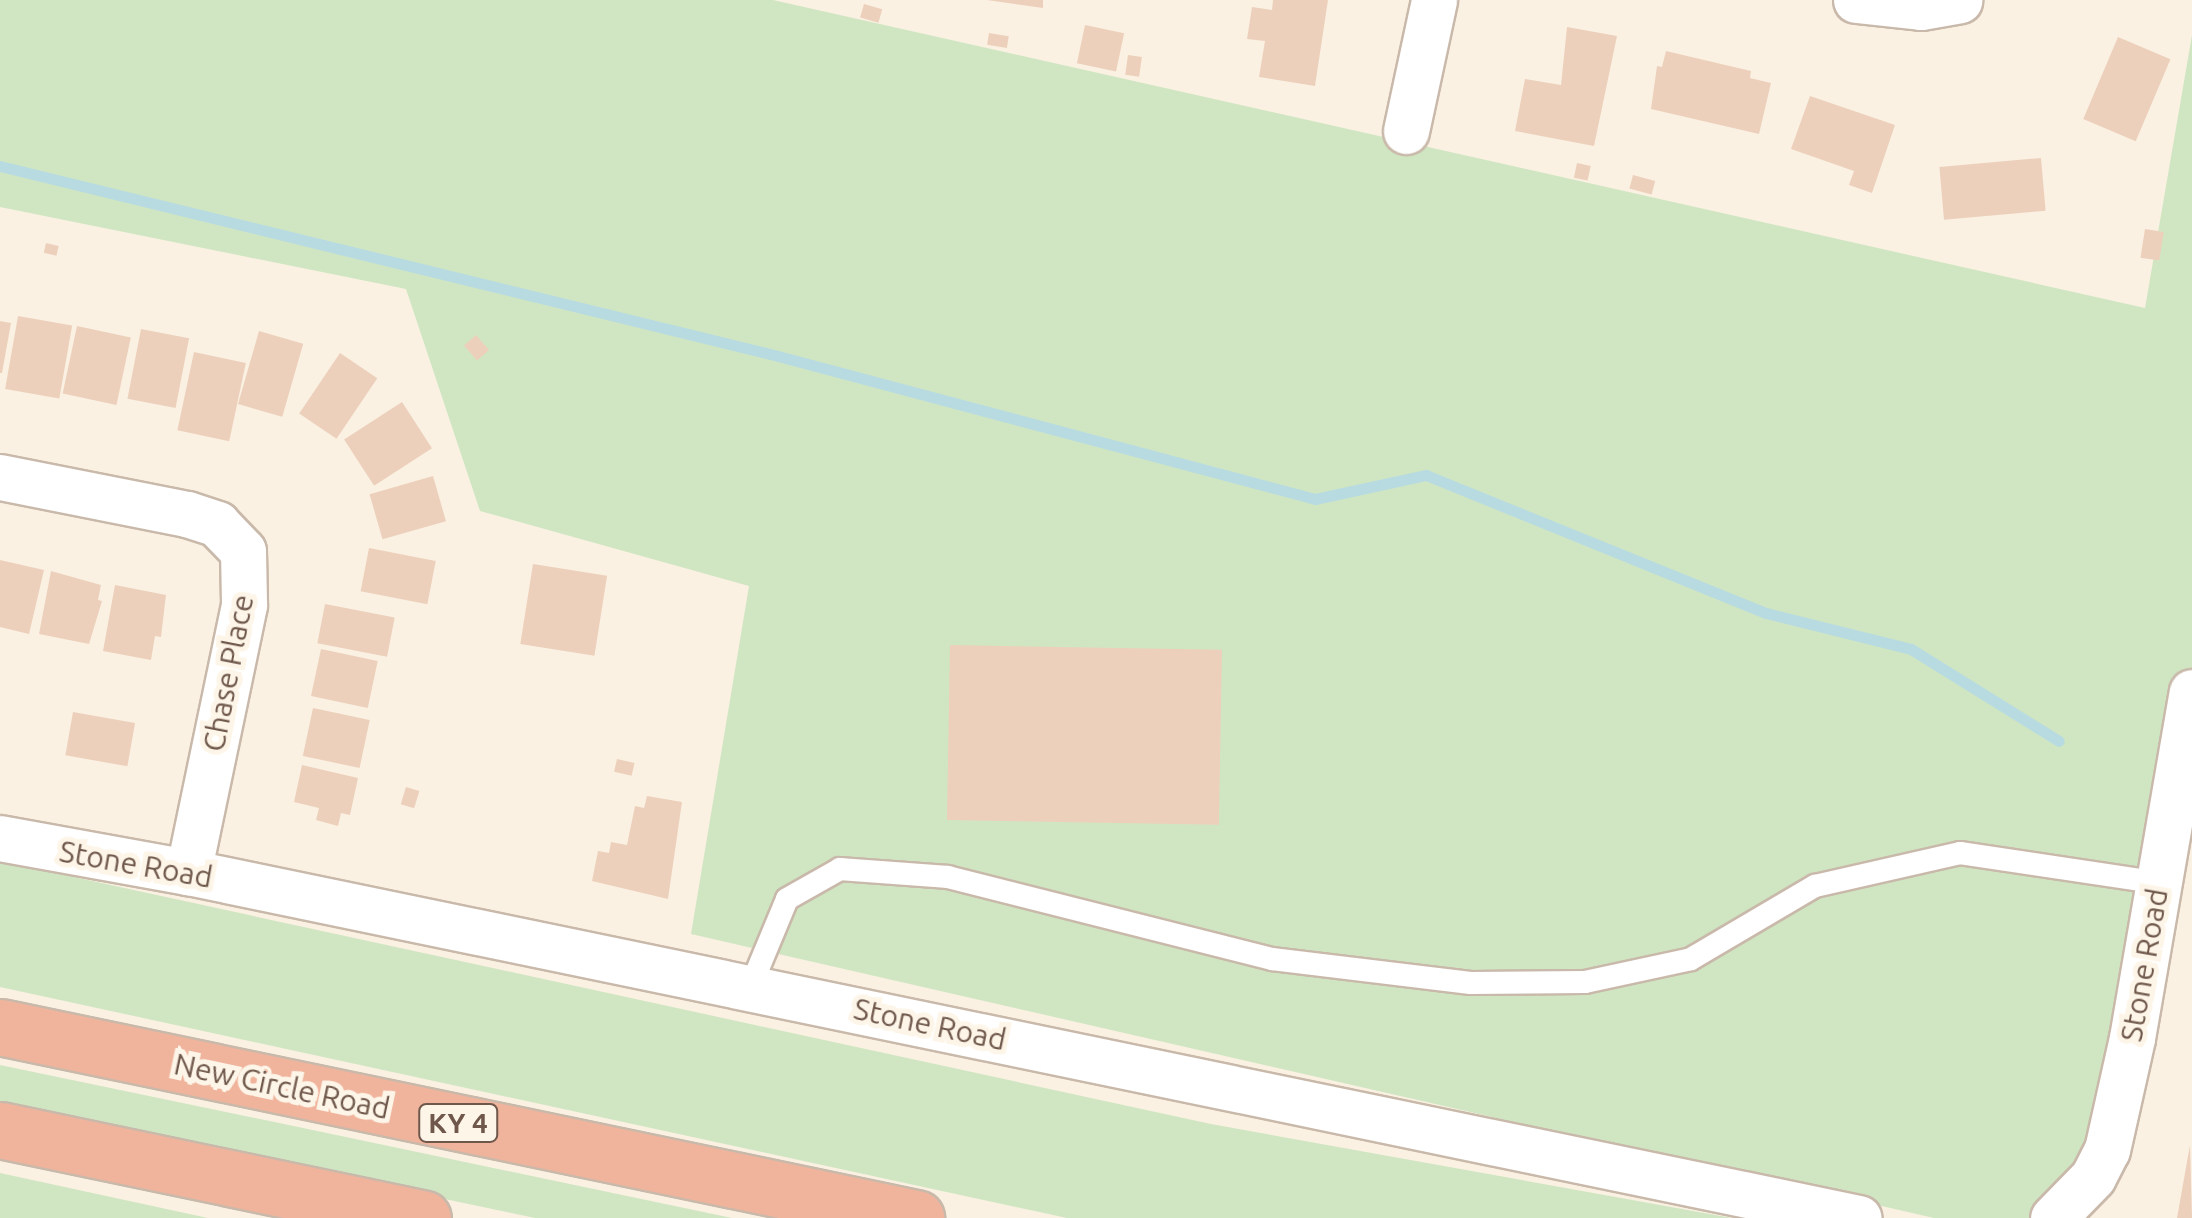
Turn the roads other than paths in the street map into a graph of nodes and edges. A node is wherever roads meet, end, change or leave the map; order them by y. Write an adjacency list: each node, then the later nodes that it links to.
1 (1434, 0): 4 (street)
2 (1856, 0): 3 (street)
3 (1959, 0)
4 (1406, 130)
5 (0, 477): 8 (street, Chase Place)
6 (2192, 692): 9 (street, Stone Road)
7 (0, 838): 8 (street, Stone Road)
8 (188, 872): 10 (street, Stone Road)
9 (2176, 886): 10 (lane); 16 (street, Stone Road)
10 (750, 988): 15 (street, Stone Road)
11 (0, 1027): 14 (highway, New Circle Road / KY 4)
12 (0, 1130): 13 (highway)
13 (423, 1218)
14 (916, 1218)
15 (1859, 1218)
16 (2053, 1218)

